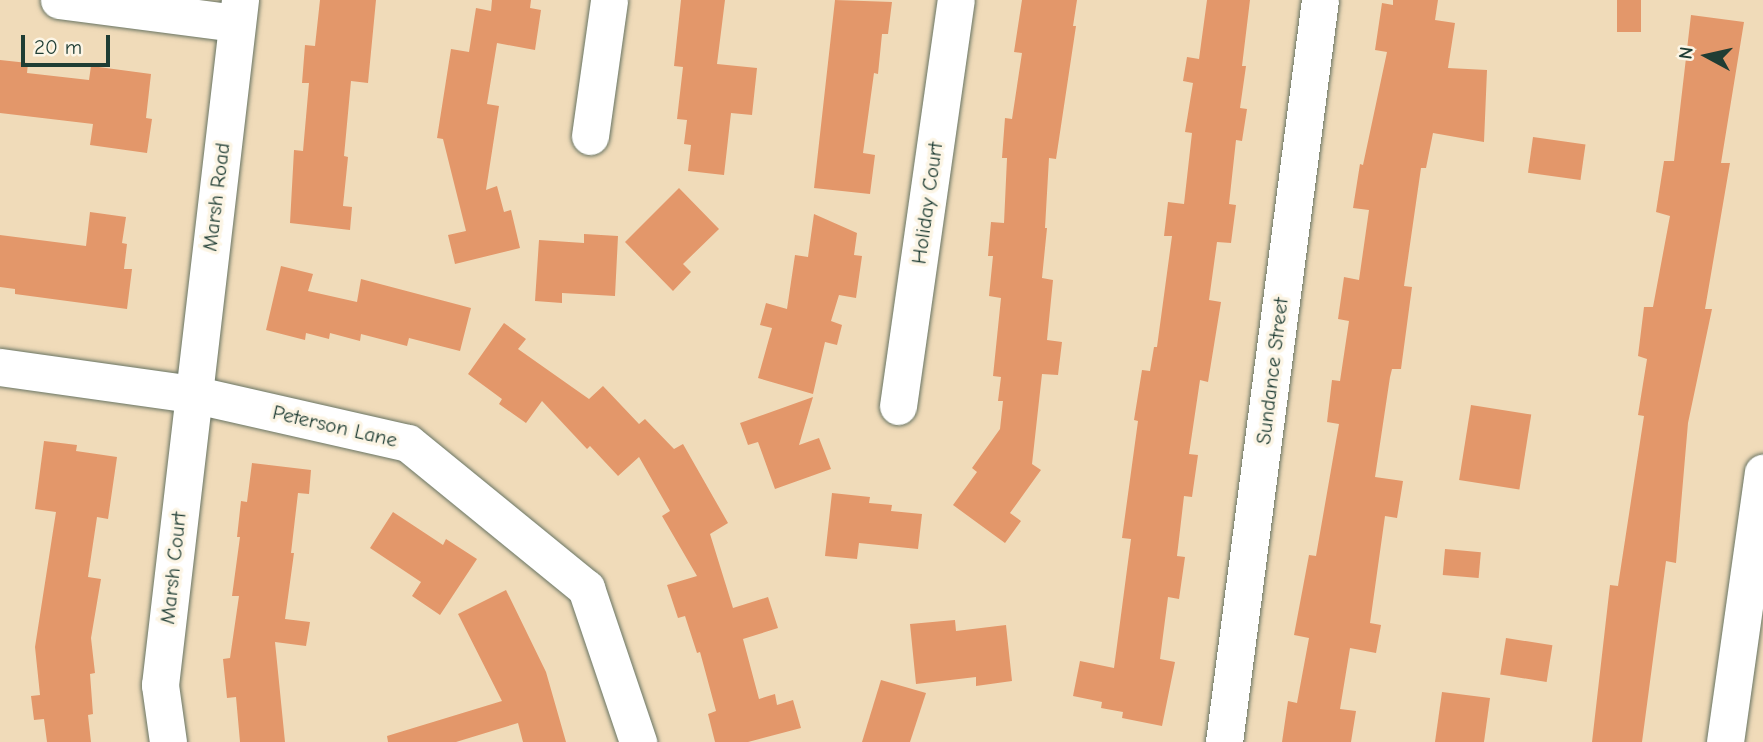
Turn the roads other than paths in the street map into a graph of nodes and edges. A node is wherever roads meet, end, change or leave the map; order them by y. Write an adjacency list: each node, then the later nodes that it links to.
1 (59, 0): 5 (street)
2 (609, 0): 6 (street)
3 (956, 0): 9 (street, Holiday Court)
4 (1320, 0): 13 (street, Sundance Street)
5 (238, 12): 8 (street, Marsh Road)
6 (590, 136)
7 (0, 367): 8 (street, Peterson Lane)
8 (192, 394): 11 (street, Marsh Court); 12 (street, Peterson Lane)
9 (898, 406)
10 (1763, 473): 14 (street)
11 (168, 742)
12 (638, 742)
13 (1224, 742)
14 (1725, 742)

